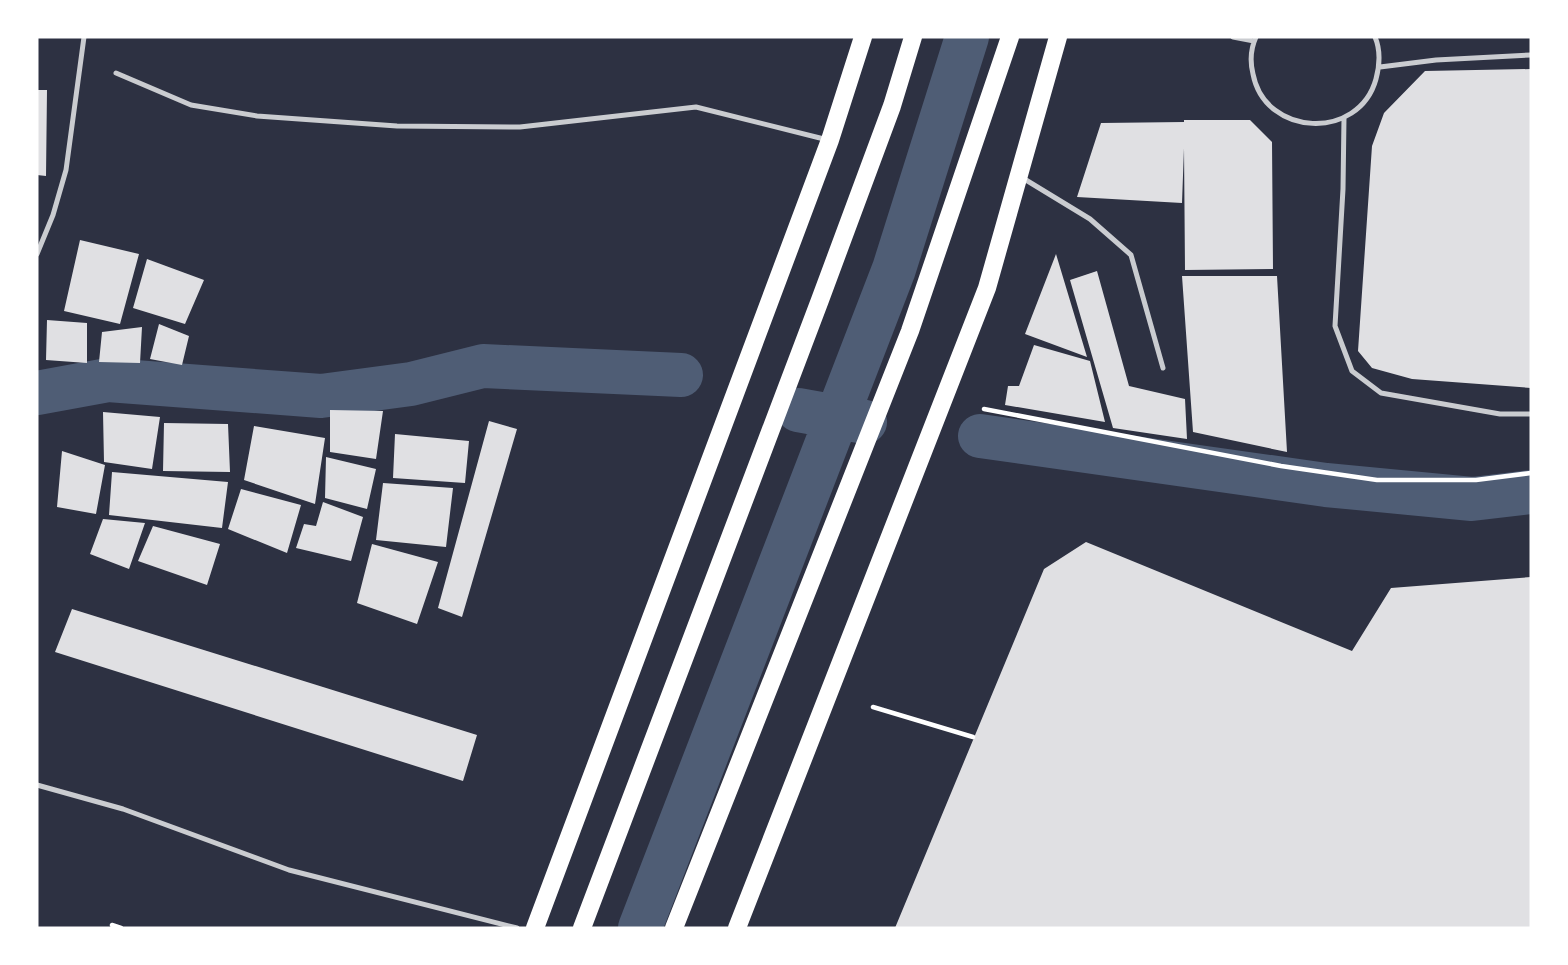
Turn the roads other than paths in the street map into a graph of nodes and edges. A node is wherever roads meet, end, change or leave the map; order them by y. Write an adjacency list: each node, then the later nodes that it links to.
1 (84, 37): 15 (lane)
2 (863, 37): 13 (main road)
3 (913, 37): 21 (main road)
4 (1010, 37): 22 (main road)
5 (1058, 37): 14 (main road)
6 (1233, 37): 8 (lane)
7 (1375, 37): 10 (lane)
8 (1255, 39): 12 (lane)
9 (1531, 55): 10 (lane)
10 (1380, 67): 12 (lane)
11 (116, 73): 13 (lane)
12 (1345, 118): 17 (lane)
13 (830, 140): 20 (main road)
14 (1019, 175): 16 (lane); 23 (main road)
15 (37, 254)
16 (1163, 368)
17 (1531, 414)
18 (37, 785): 19 (lane)
19 (517, 928)
20 (535, 928)
21 (582, 928)
22 (674, 928)
23 (737, 928)

